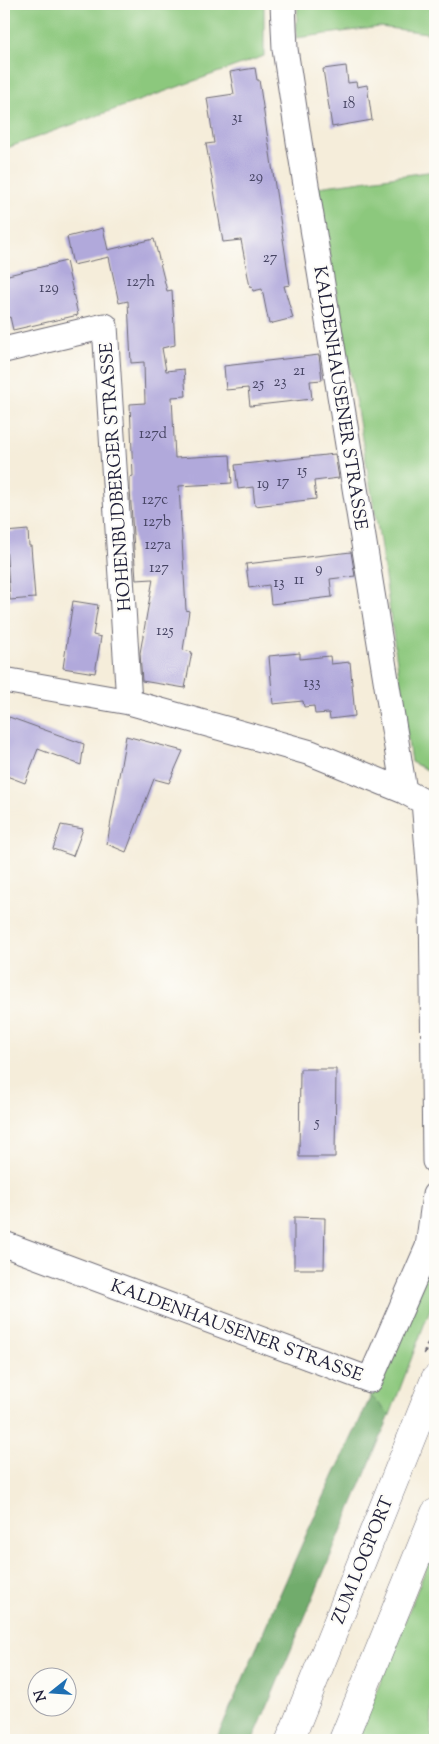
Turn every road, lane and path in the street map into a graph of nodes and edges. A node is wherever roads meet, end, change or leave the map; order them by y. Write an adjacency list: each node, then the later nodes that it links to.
1 (283, 4): 5 (street, KALDENHAUSENER STRASSE)
2 (4, 350): 4 (street, HOHENBUDBERGER STRASSE)
3 (4, 680): 4 (street)
4 (129, 702): 5 (street)
5 (421, 800): 6 (street, KALDENHAUSENER STRASSE)
6 (435, 1160)
7 (435, 1195): 8 (street, KALDENHAUSENER STRASSE)
8 (4, 1244)
9 (435, 1379): 11 (main road, ZUM LOGPORT)
10 (435, 1513): 12 (main road)
11 (290, 1740)
12 (343, 1740)

